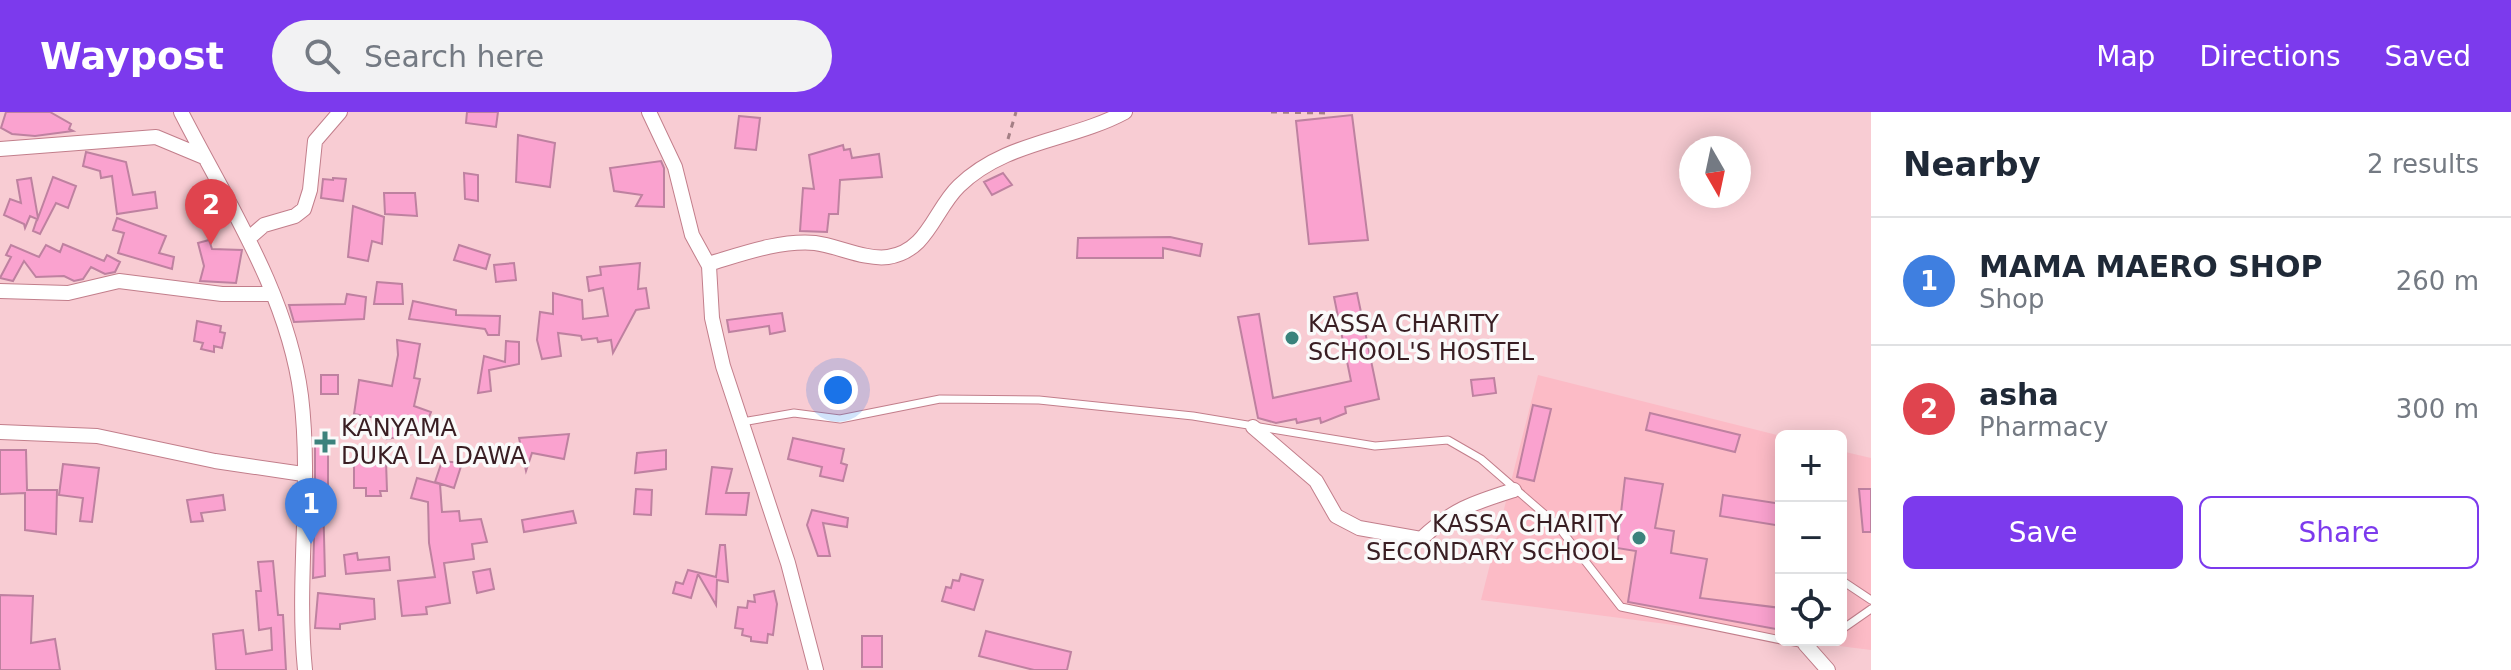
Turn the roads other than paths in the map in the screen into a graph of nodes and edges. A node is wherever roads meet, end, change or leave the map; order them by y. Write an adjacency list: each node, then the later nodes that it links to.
1 (181, 112): 6 (street)
2 (340, 112): 7 (street)
3 (649, 112): 8 (street)
4 (1125, 112): 8 (street)
5 (2, 154): 6 (street)
6 (204, 157): 7 (street)
7 (249, 238): 10 (street)
8 (708, 264): 11 (street)
9 (0, 291): 10 (street)
10 (271, 294): 14 (street)
11 (742, 422): 12 (lane); 23 (street)
12 (1253, 427): 15 (lane); 15 (street)
13 (0, 432): 14 (street)
14 (303, 474): 22 (street)
15 (1514, 490): 20 (lane)
16 (1847, 584): 17 (lane)
17 (1871, 600)
18 (1871, 609): 19 (lane)
19 (1847, 626)
20 (1775, 639)
21 (1807, 646): 24 (street)
22 (305, 670)
23 (816, 670)
24 (1828, 670)

